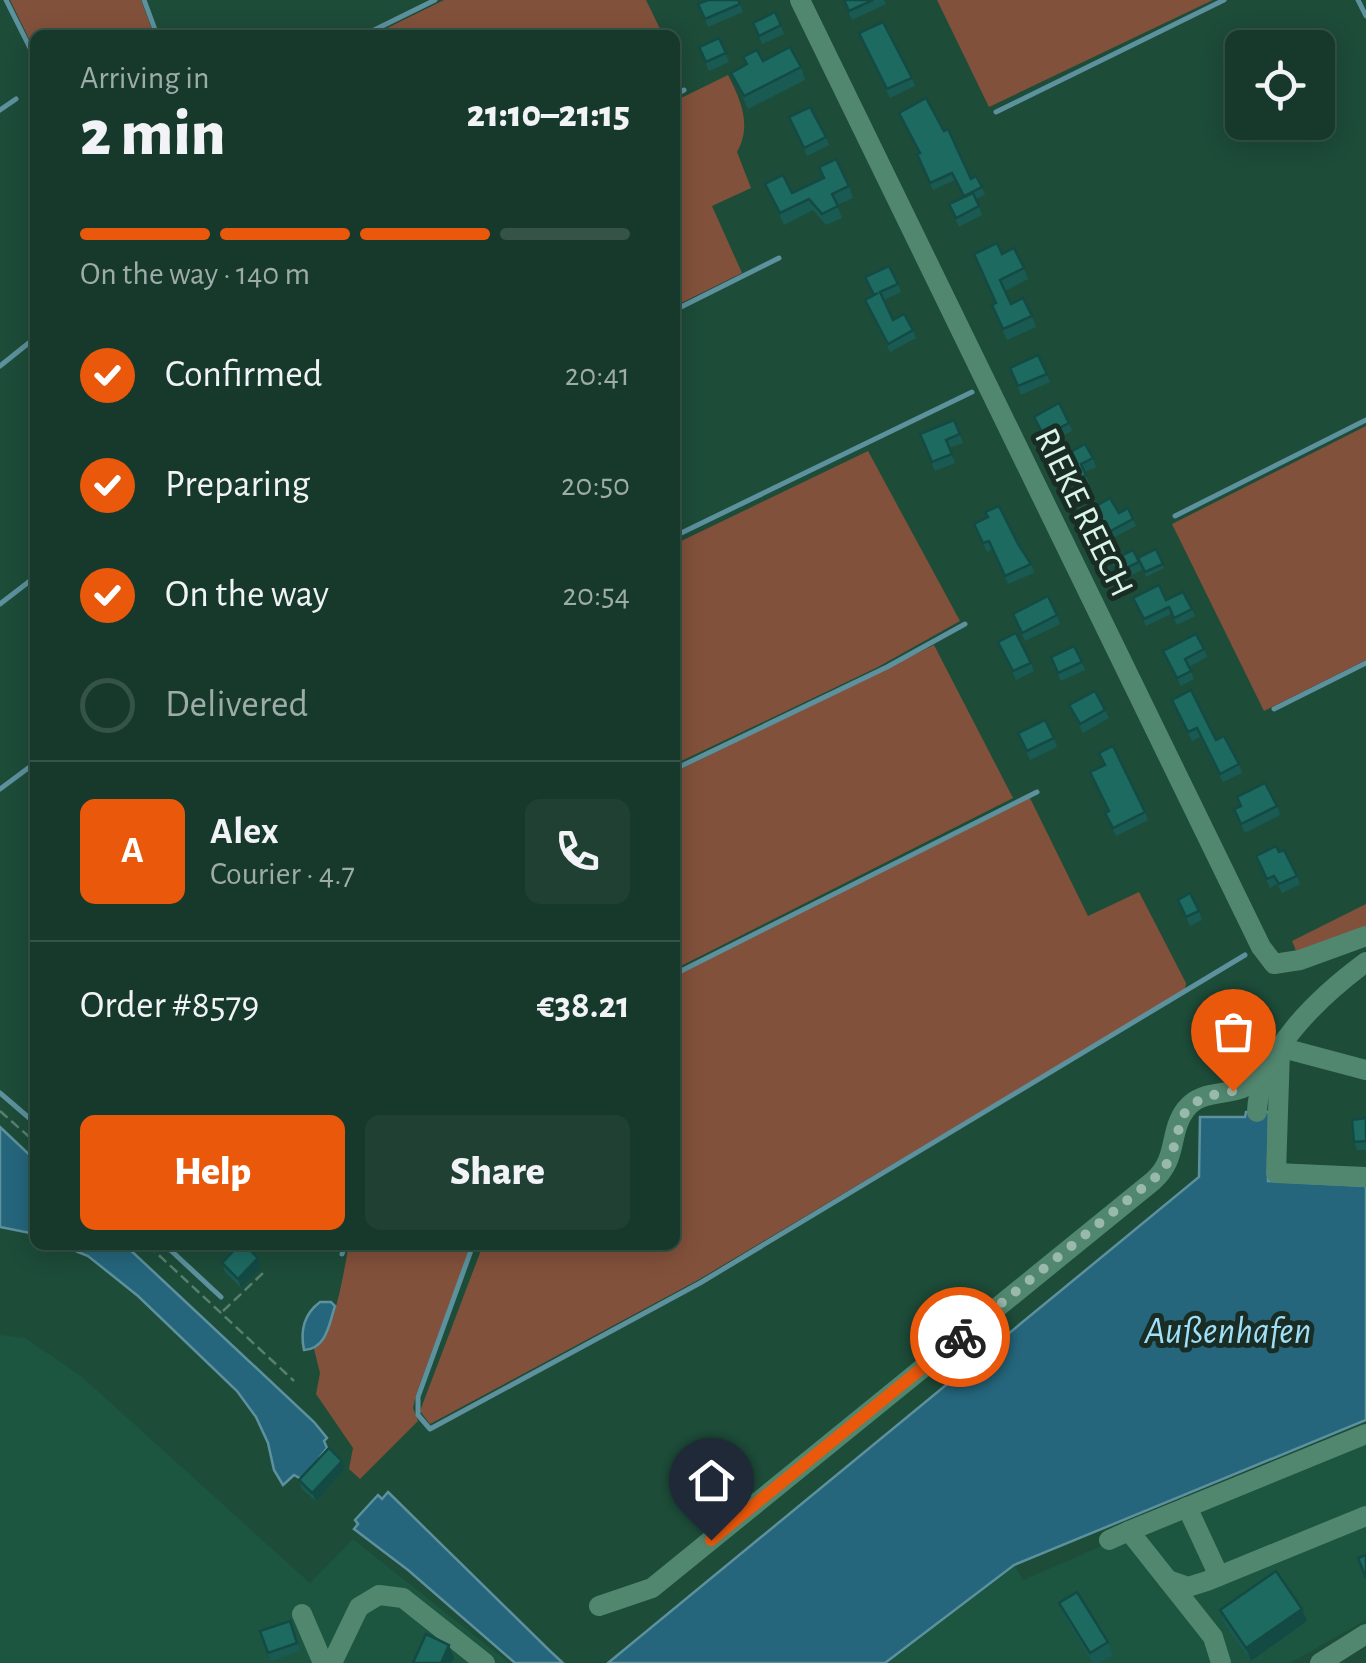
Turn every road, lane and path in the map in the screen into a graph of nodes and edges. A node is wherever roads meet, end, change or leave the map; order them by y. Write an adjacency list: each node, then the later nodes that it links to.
1 (800, 0): 2 (street, RIEKE REECH)
2 (1366, 936)
3 (1366, 962): 4 (street)
4 (1277, 1055): 5 (street); 7 (street); 9 (street); 21 (street)
5 (1366, 1070)
6 (0, 1110): 8 (path)
7 (1257, 1112)
8 (30, 1137)
9 (1366, 1177)
10 (154, 1250): 12 (path)
11 (262, 1273): 12 (path)
12 (222, 1312): 13 (path)
13 (294, 1380)
14 (1366, 1434): 15 (street)
15 (1187, 1507): 17 (street); 19 (street)
16 (1366, 1516): 19 (street)
17 (1129, 1531): 18 (street); 20 (street)
18 (1109, 1540)
19 (1219, 1576): 20 (street)
20 (1168, 1580): 27 (street)
21 (599, 1606)
22 (302, 1614): 24 (street)
23 (1366, 1634): 28 (street)
24 (323, 1663)
25 (332, 1663): 26 (street)
26 (485, 1663)
27 (1221, 1663)
28 (1320, 1663)

